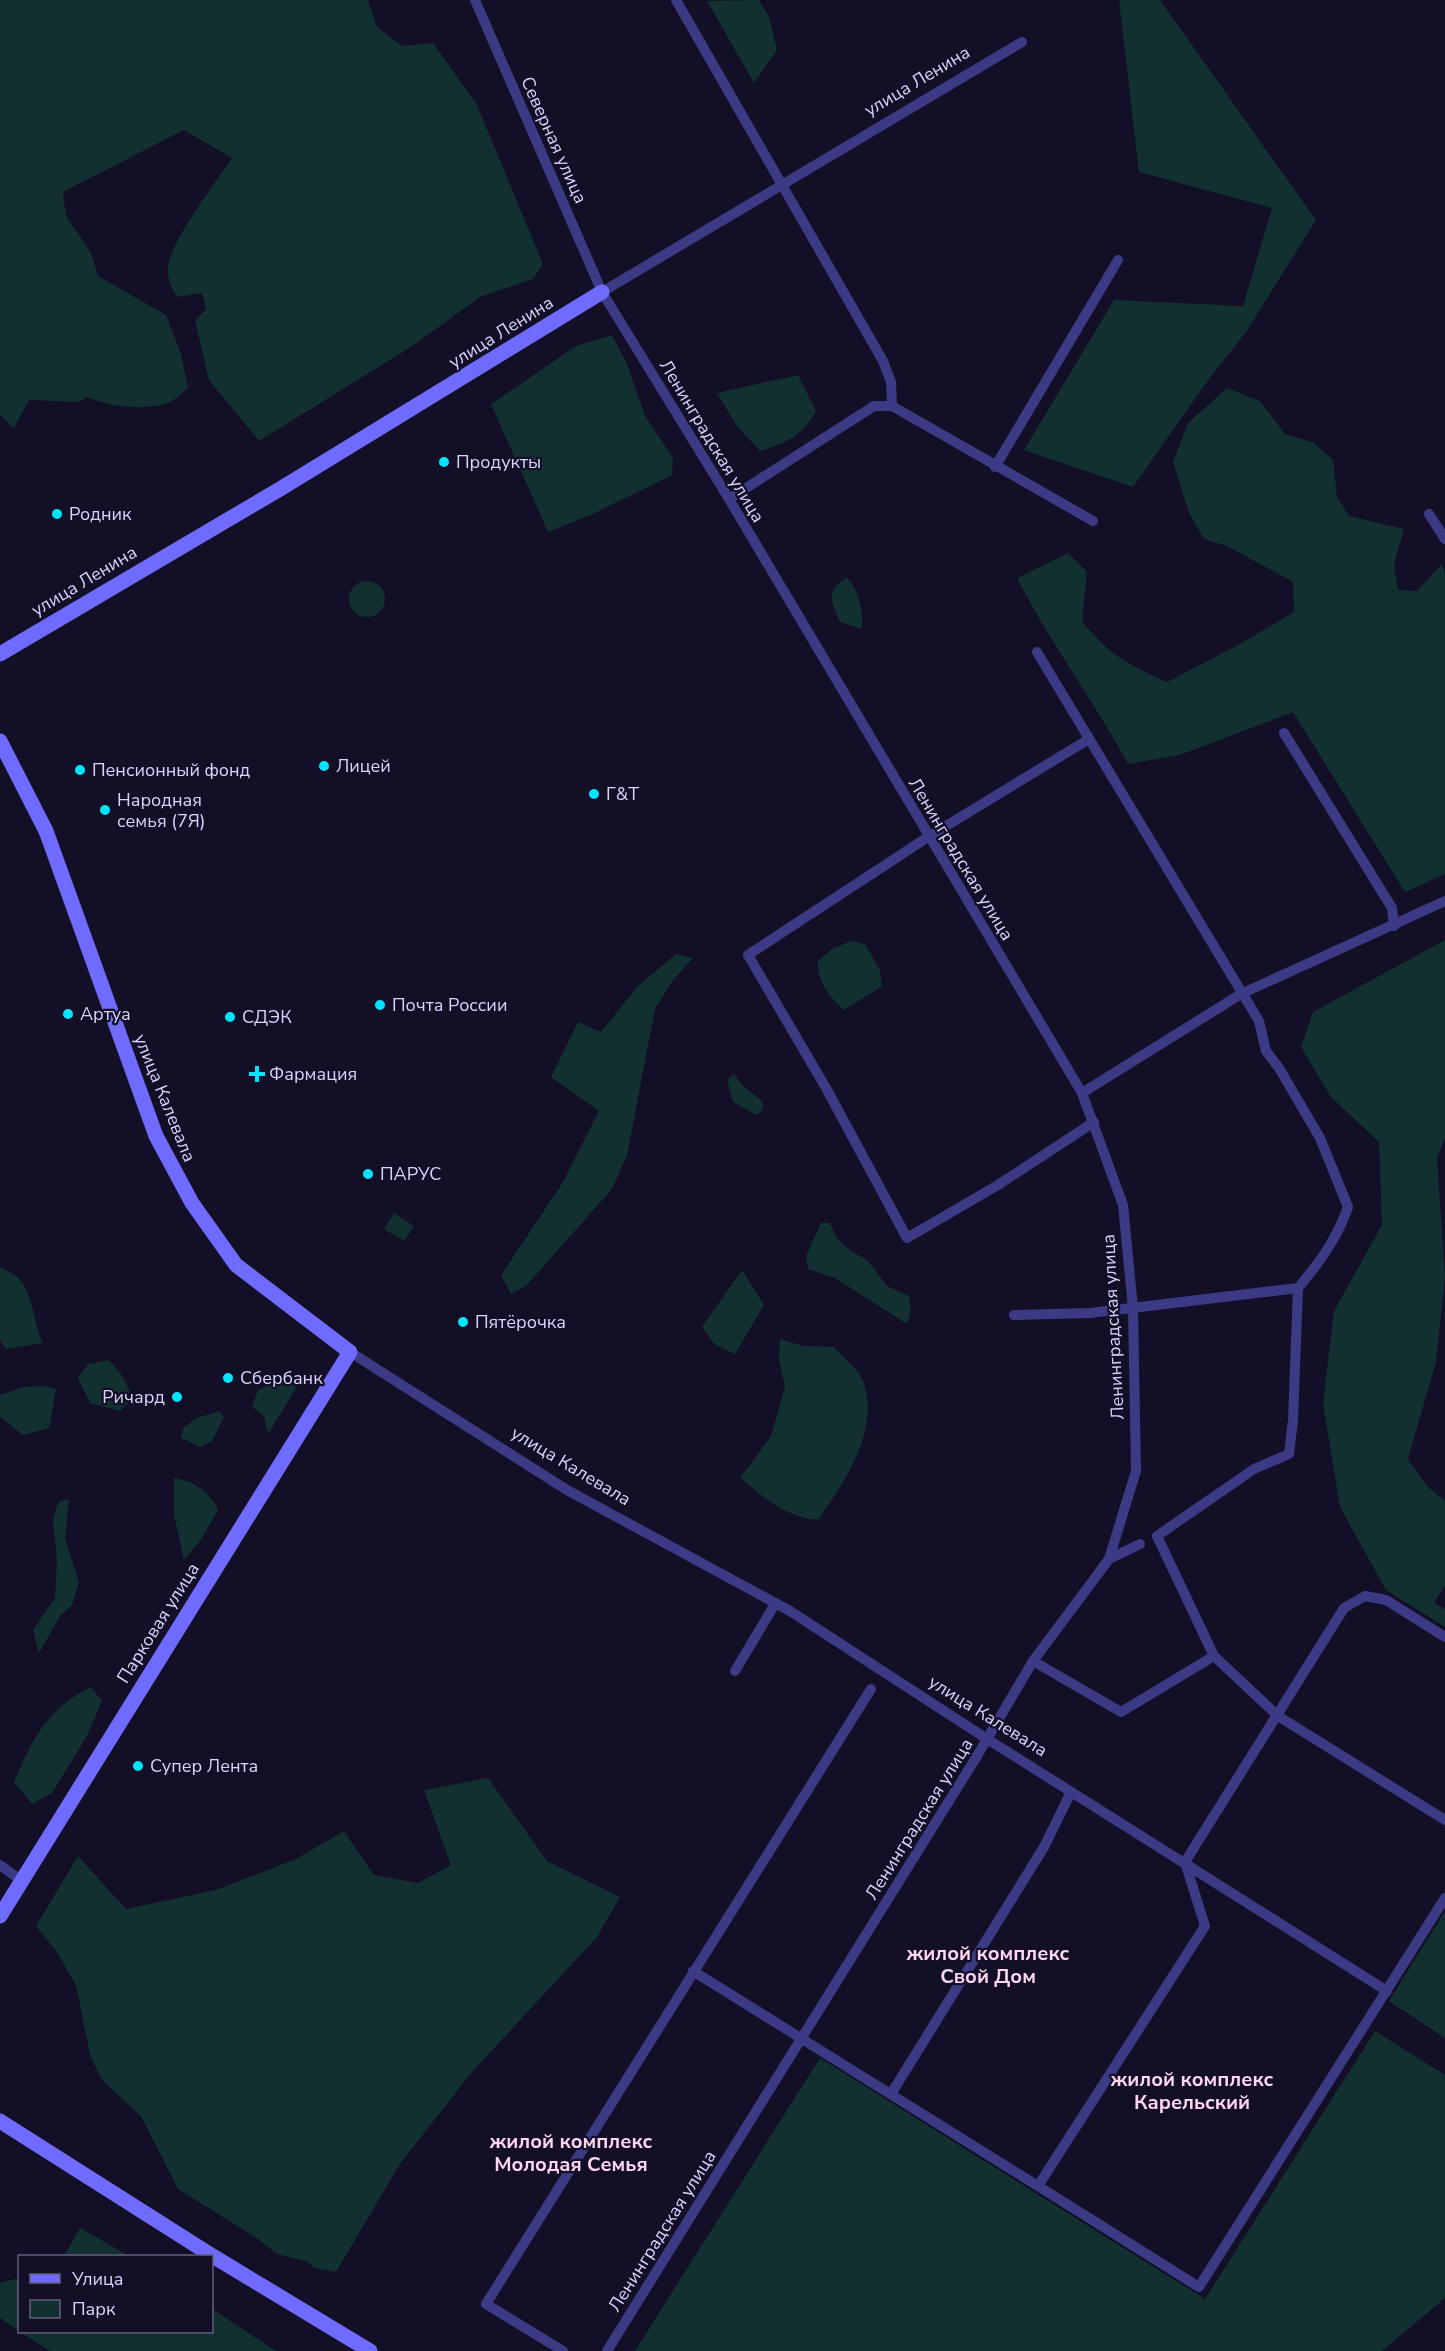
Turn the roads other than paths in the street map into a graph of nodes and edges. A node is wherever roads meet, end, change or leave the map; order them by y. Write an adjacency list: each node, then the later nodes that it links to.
1 (475, 0): 6 (street, Северная улица)
2 (677, 0): 4 (street)
3 (1022, 42): 4 (street, улица Ленина)
4 (782, 184): 6 (street, улица Ленина); 7 (street)
5 (1118, 260): 8 (street)
6 (602, 292): 9 (street, Ленинградская улица); 14 (main road, улица Ленина)
7 (891, 406): 8 (street); 9 (street)
8 (995, 467): 11 (street)
9 (729, 499): 18 (street, Ленинградская улица)
10 (1429, 514): 12 (street)
11 (1093, 521)
12 (1445, 539)
13 (1037, 652): 16 (street)
14 (0, 654)
15 (1284, 733): 20 (street)
16 (1089, 739): 18 (street); 21 (street)
17 (0, 741): 27 (main road, улица Калевала)
18 (928, 837): 22 (street, Ленинградская улица); 23 (street)
19 (1445, 901): 20 (street)
20 (1394, 926): 21 (street)
21 (1241, 994): 22 (street); 24 (street)
22 (1082, 1093): 23 (street, Ленинградская улица)
23 (1094, 1122): 25 (street, Ленинградская улица)
24 (1298, 1288): 25 (street); 32 (street)
25 (1133, 1308): 26 (street); 29 (street, Ленинградская улица)
26 (1014, 1315)
27 (350, 1352): 30 (street, улица Калевала); 42 (main road, Парковая улица)
28 (1140, 1544): 29 (street)
29 (1109, 1559): 33 (street, Ленинградская улица)
30 (776, 1604): 34 (street); 35 (street, улица Калевала)
31 (1445, 1637): 36 (street)
32 (1214, 1656): 33 (street); 36 (street)
33 (1033, 1661): 37 (street, Ленинградская улица)
34 (735, 1671)
35 (885, 1674): 37 (street, улица Калевала); 45 (street)
36 (1278, 1716): 39 (street); 40 (street)
37 (987, 1739): 38 (street, улица Калевала); 47 (street, Ленинградская улица)
38 (1071, 1792): 40 (street, улица Калевала); 48 (street)
39 (1445, 1820)
40 (1185, 1862): 46 (street, улица Калевала); 50 (street)
41 (0, 1865): 42 (street)
42 (22, 1881): 44 (main road, Парковая улица)
43 (1445, 1898): 46 (street)
44 (0, 1916)
45 (693, 1971): 47 (street); 54 (street)
46 (1387, 1991): 50 (street)
47 (801, 2038): 48 (street); 55 (street, Ленинградская улица)
48 (891, 2094): 50 (street)
49 (0, 2121): 51 (main road)
50 (1038, 2186)
51 (210, 2255)
52 (213, 2257): 53 (main road)
53 (370, 2351)
54 (563, 2351)
55 (607, 2351)

